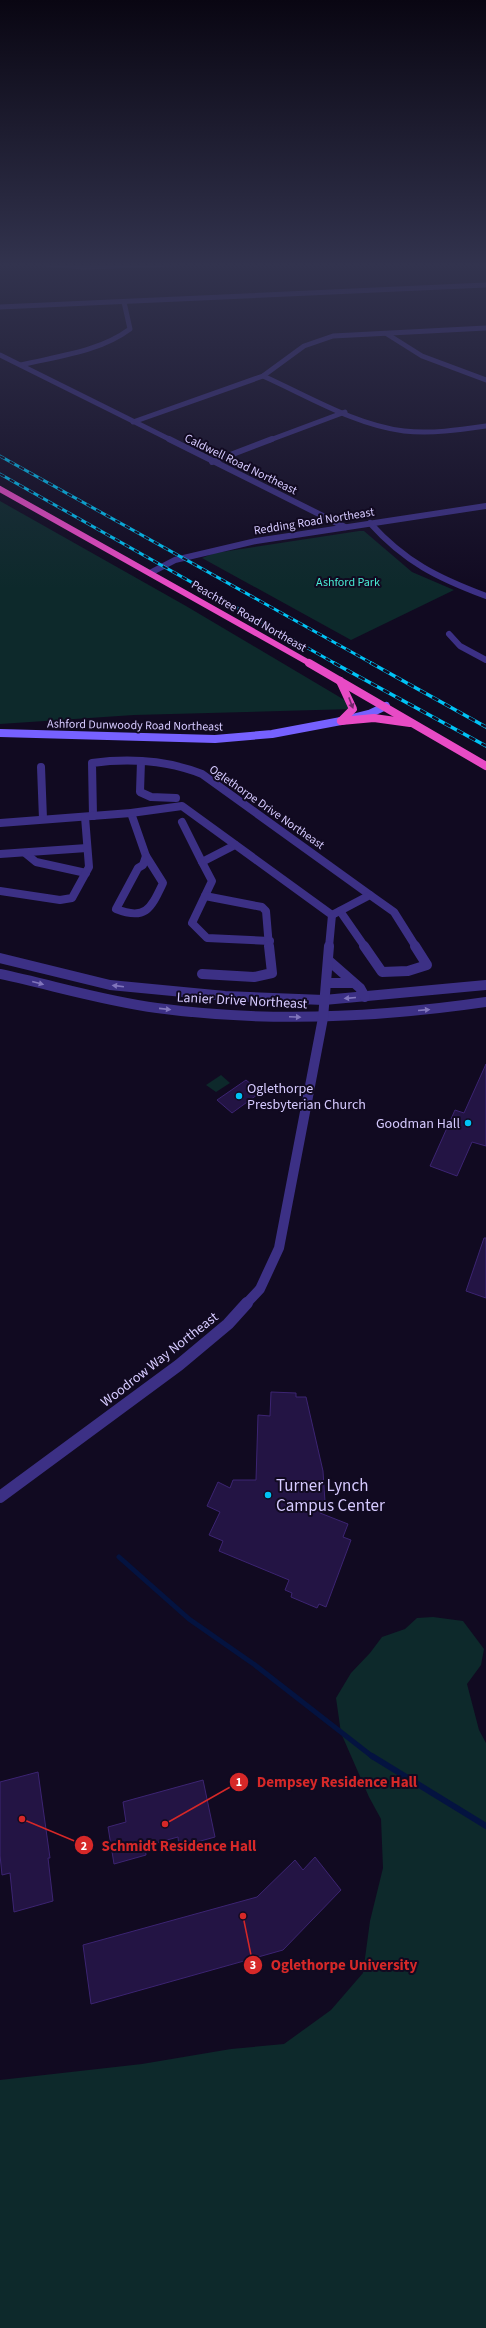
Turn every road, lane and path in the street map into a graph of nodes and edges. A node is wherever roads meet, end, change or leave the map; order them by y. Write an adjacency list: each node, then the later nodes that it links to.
1 (36, 372): 7 (street, Caldwell Road Northeast)
2 (270, 372): 4 (street)
3 (464, 372): 5 (street)
4 (264, 376): 6 (street); 7 (street)
5 (486, 380)
6 (345, 412): 8 (street); 9 (street)
7 (133, 422): 9 (street, Caldwell Road Northeast)
8 (486, 426)
9 (212, 462): 13 (street, Caldwell Road Northeast)
10 (0, 489): 14 (highway, Peachtree Road Northeast)
11 (486, 506): 12 (street, Redding Road Northeast)
12 (370, 524): 13 (street, Redding Road Northeast); 15 (street)
13 (345, 527): 14 (street, Redding Road Northeast)
14 (150, 574): 18 (highway, Peachtree Road Northeast)
15 (486, 596)
16 (449, 634): 17 (street)
17 (486, 660)
18 (340, 682): 19 (highway, Peachtree Road Northeast); 20 (highway, one-way to 20)
19 (386, 706): 20 (main road, Ashford Dunwoody Road Northeast); 21 (highway, Peachtree Road Northeast)
20 (341, 721): 21 (highway); 22 (main road, Ashford Dunwoody Road Northeast)
21 (414, 724): 25 (highway, Peachtree Road Northeast)
22 (0, 733)
23 (141, 761): 26 (street); 28 (street, Oglethorpe Drive Northeast); 40 (street, Oglethorpe Drive Northeast)
24 (41, 766): 29 (street)
25 (486, 766)
26 (176, 798)
27 (131, 813): 28 (street, Oglethorpe Drive Northeast); 32 (street, Oglethorpe Drive Northeast); 36 (street)
28 (89, 817): 29 (street, Oglethorpe Drive Northeast); 33 (street, Oglethorpe Drive Northeast)
29 (43, 819): 30 (street, Oglethorpe Drive Northeast)
30 (0, 822)
31 (182, 822): 37 (street)
32 (236, 845): 37 (street); 42 (street, Oglethorpe Drive Northeast)
33 (87, 848): 34 (street); 38 (street, Oglethorpe Drive Northeast)
34 (25, 853): 35 (street); 38 (street)
35 (0, 854)
36 (146, 856): 36 (street)
37 (202, 862): 41 (street)
38 (86, 873): 39 (street, Oglethorpe Drive Northeast)
39 (0, 891)
40 (370, 895): 42 (street); 42 (street, Oglethorpe Drive Northeast)
41 (205, 896): 43 (street); 43 (street)
42 (336, 913): 45 (street)
43 (270, 941): 47 (street)
44 (0, 958): 52 (street, Lanier Drive Northeast, one-way to 44)
45 (328, 960): 48 (street); 49 (street)
46 (0, 974): 54 (street, Lanier Drive Northeast, one-way to 54)
47 (202, 974)
48 (353, 983): 49 (street); 51 (street)
49 (326, 984): 52 (street)
50 (486, 985): 51 (street, Lanier Drive Northeast)
51 (365, 997): 52 (street, Lanier Drive Northeast, one-way to 52)
52 (324, 1000): 54 (street)
53 (486, 1002): 54 (street, Lanier Drive Northeast, one-way to 53)
54 (323, 1018): 55 (street, Woodrow Way Northeast)
55 (0, 1497)

